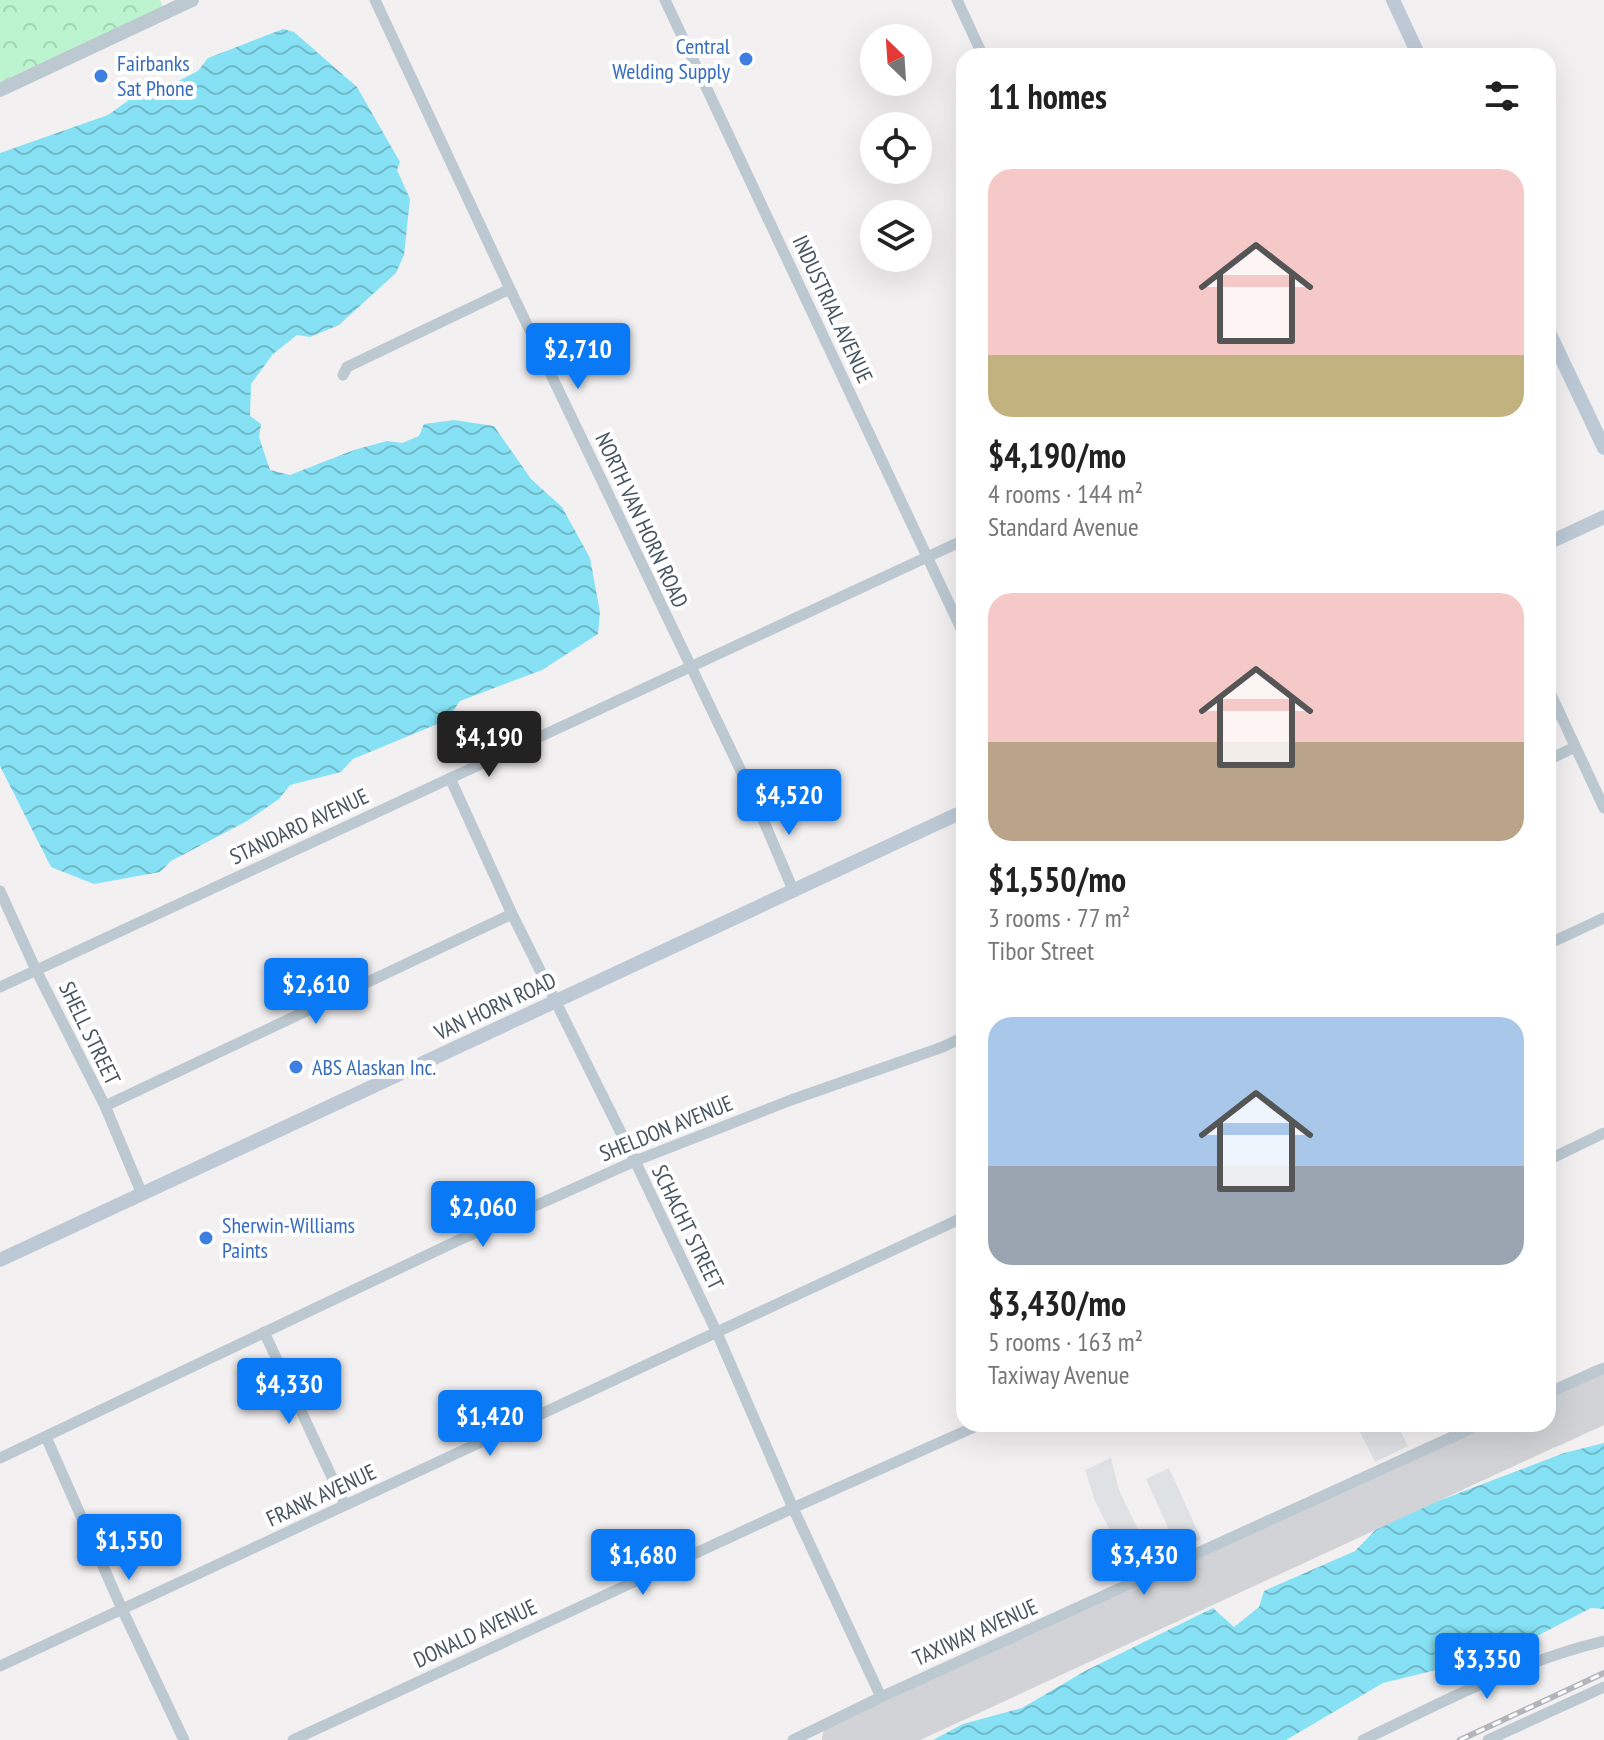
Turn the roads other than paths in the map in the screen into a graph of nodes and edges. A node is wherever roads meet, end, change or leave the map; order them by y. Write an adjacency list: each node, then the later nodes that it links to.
1 (192, 0): 8 (street)
2 (375, 0): 9 (street, NORTH VAN HORN ROAD)
3 (665, 0): 16 (street, INDUSTRIAL AVENUE)
4 (957, 0): 6 (street)
5 (1393, 0): 7 (main road)
6 (979, 48)
7 (1415, 48)
8 (0, 90)
9 (510, 289): 11 (street); 18 (street, NORTH VAN HORN ROAD)
10 (1556, 347): 12 (main road)
11 (343, 375)
12 (1604, 448)
13 (1604, 517): 14 (main road)
14 (1556, 539)
15 (956, 544): 16 (street, STANDARD AVENUE)
16 (927, 557): 17 (street, INDUSTRIAL AVENUE); 18 (street, STANDARD AVENUE)
17 (956, 618)
18 (689, 667): 22 (street, STANDARD AVENUE); 26 (street, NORTH VAN HORN ROAD)
19 (1556, 705): 20 (street)
20 (1575, 747): 21 (street); 23 (street)
21 (1556, 756)
22 (450, 778): 27 (street, SCHACHT STREET); 30 (street, STANDARD AVENUE)
23 (1604, 808)
24 (956, 815): 26 (main road, VAN HORN ROAD)
25 (0, 891): 30 (street, SHELL STREET)
26 (794, 892): 32 (main road, VAN HORN ROAD)
27 (512, 914): 32 (street, SCHACHT STREET); 34 (street)
28 (1604, 918): 29 (street)
29 (1556, 940)
30 (36, 970): 31 (street, STANDARD AVENUE); 34 (street, SHELL STREET)
31 (0, 987)
32 (555, 1002): 37 (street, SCHACHT STREET); 38 (main road, VAN HORN ROAD)
33 (956, 1041): 37 (street, SHELDON AVENUE)
34 (105, 1106): 38 (street, SHELL STREET)
35 (1604, 1133): 36 (street)
36 (1556, 1156)
37 (635, 1161): 41 (street, SHELDON AVENUE); 42 (street, SCHACHT STREET)
38 (142, 1194): 40 (main road, VAN HORN ROAD)
39 (956, 1221): 42 (street, FRANK AVENUE)
40 (0, 1260)
41 (264, 1332): 47 (street, SHELDON AVENUE); 49 (street)
42 (717, 1333): 49 (street, FRANK AVENUE); 50 (street, SCHACHT STREET)
43 (1604, 1368): 44 (street)
44 (1556, 1389)
45 (963, 1432): 50 (street, DONALD AVENUE)
46 (1463, 1432): 55 (street, TAXIWAY AVENUE)
47 (46, 1437): 48 (street, SHELDON AVENUE); 51 (street)
48 (0, 1458)
49 (345, 1505): 51 (street, FRANK AVENUE)
50 (793, 1508): 55 (street, SCHACHT STREET); 57 (street, DONALD AVENUE)
51 (122, 1609): 53 (street, FRANK AVENUE); 56 (street)
52 (1604, 1641): 59 (street)
53 (0, 1666)
54 (1604, 1687): 60 (street)
55 (881, 1697): 58 (street, TAXIWAY AVENUE)
56 (184, 1740)
57 (293, 1740)
58 (793, 1740)
59 (1363, 1740)
60 (1488, 1740)

